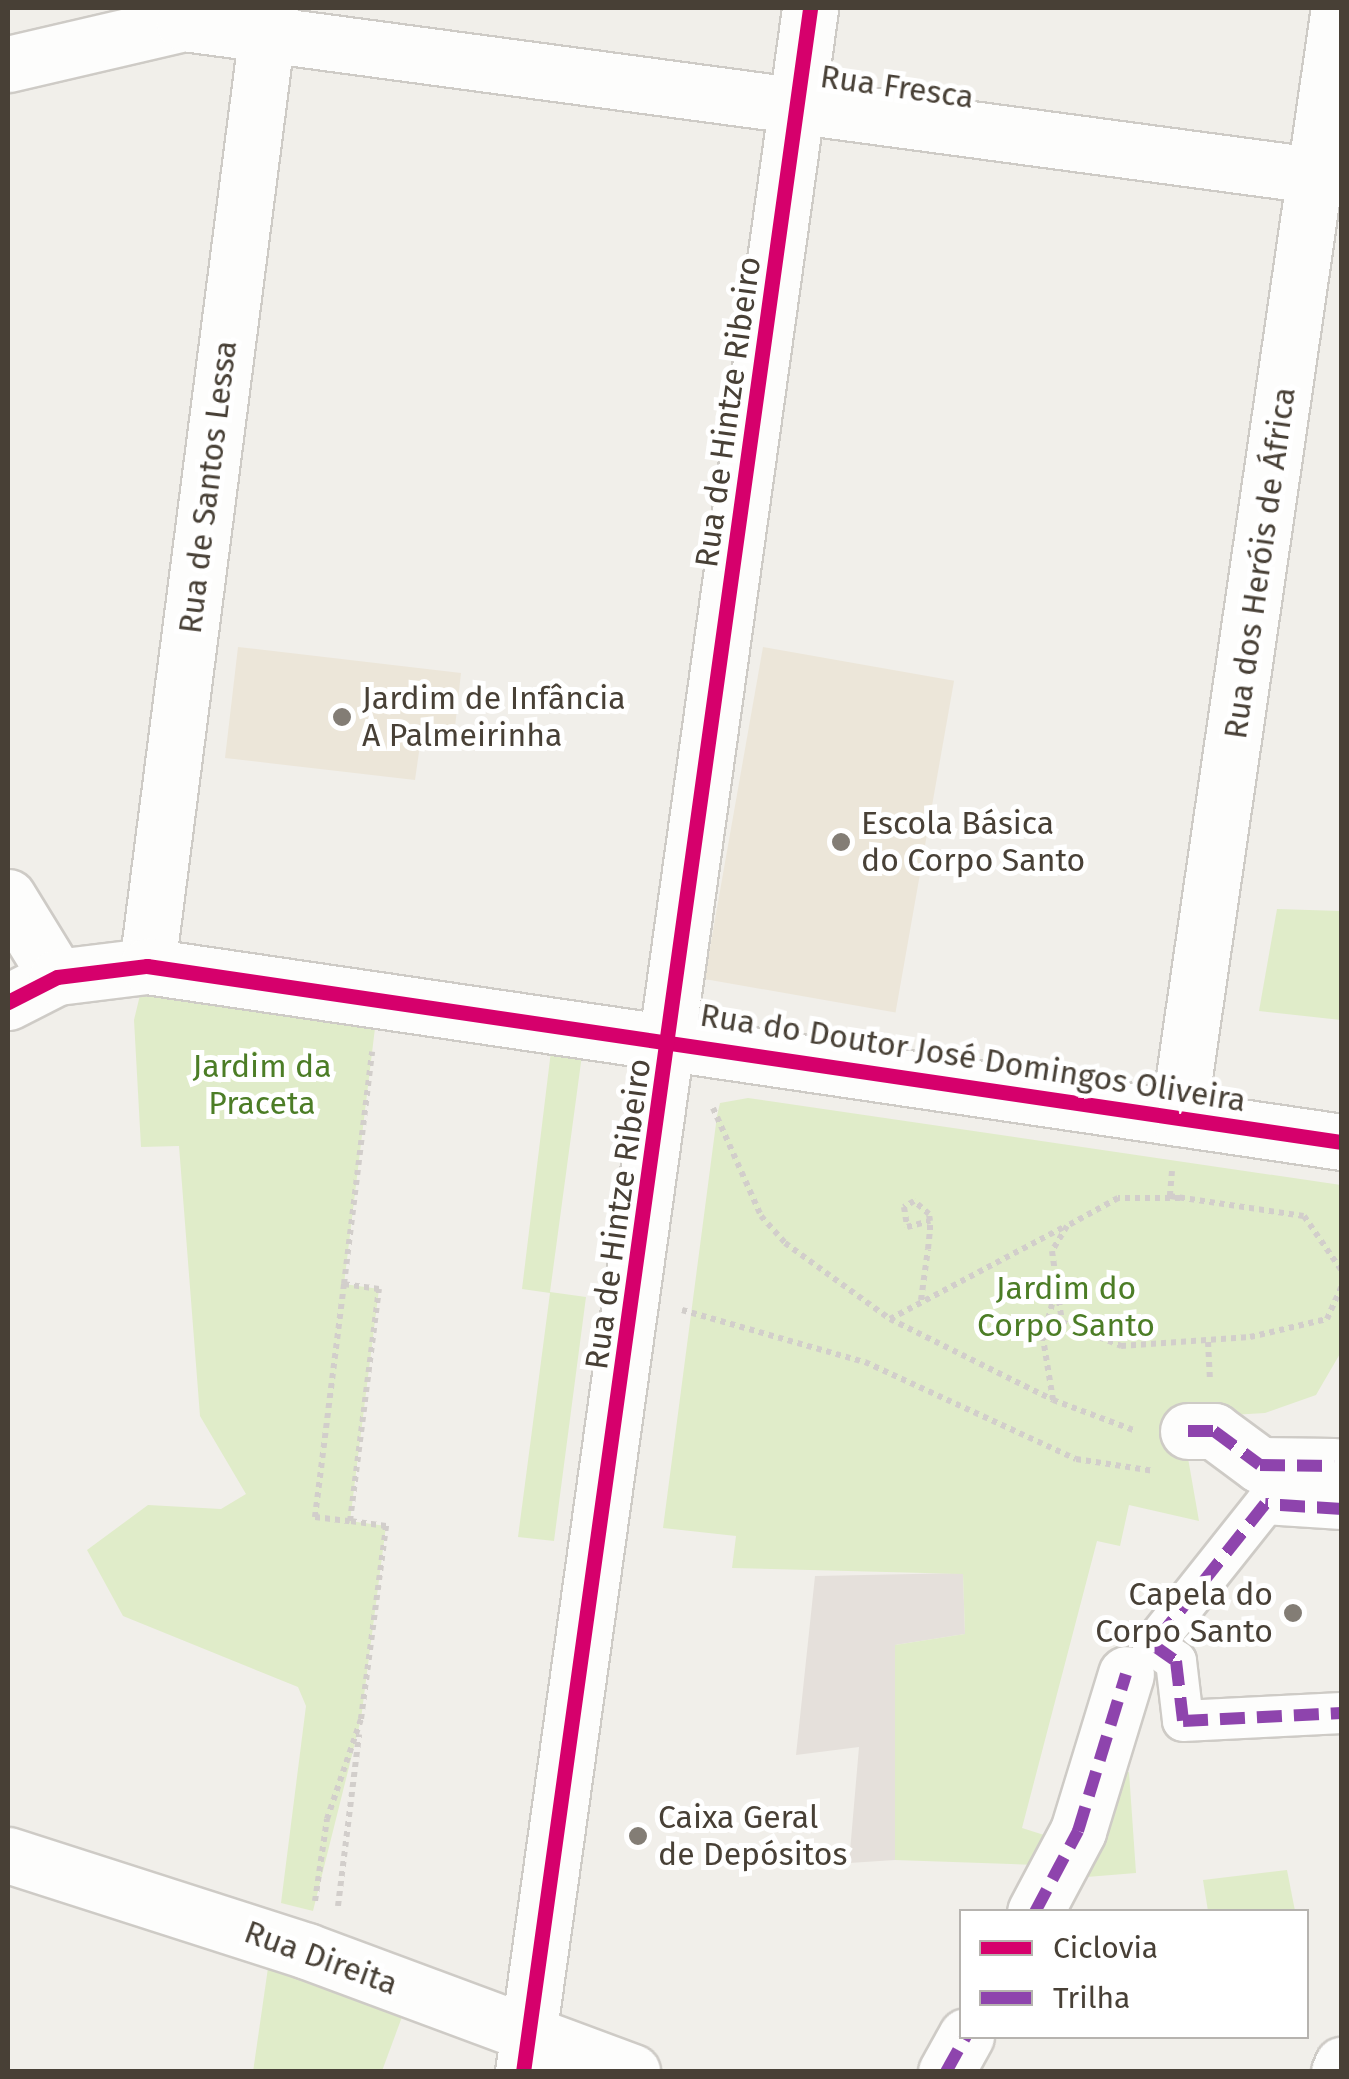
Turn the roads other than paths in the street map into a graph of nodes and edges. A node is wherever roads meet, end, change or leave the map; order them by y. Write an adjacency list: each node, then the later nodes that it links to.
1 (810, 8): 5 (street, Rua de Hintze Ribeiro)
2 (1339, 8): 6 (street, Rua dos Heróis de África)
3 (268, 20): 4 (street, Rua Fresca); 5 (street, Rua Fresca); 8 (street, Rua de Santos Lessa)
4 (8, 64)
5 (797, 101): 6 (street, Rua Fresca); 11 (street, Rua de Hintze Ribeiro)
6 (1329, 177): 12 (street, Rua dos Heróis de África)
7 (8, 897): 9 (street)
8 (147, 966): 9 (street, Rua do Doutor José Domingos Oliveira); 11 (street, Rua do Doutor José Domingos Oliveira)
9 (57, 977): 10 (street, Rua do Doutor José Domingos Oliveira)
10 (8, 1002)
11 (672, 1039): 12 (street, Rua do Doutor José Domingos Oliveira); 21 (street, Rua de Hintze Ribeiro)
12 (1178, 1118): 13 (street, Rua do Doutor José Domingos Oliveira)
13 (1342, 1142)
14 (1179, 1452): 15 (street)
15 (1340, 1474): 17 (street)
16 (1126, 1674): 19 (street)
17 (1342, 1714)
18 (8, 1855): 21 (street, Rua Direita)
19 (1037, 1909)
20 (964, 2039): 23 (street)
21 (526, 2052): 22 (street, Rua Direita)
22 (632, 2072)
23 (946, 2072)

